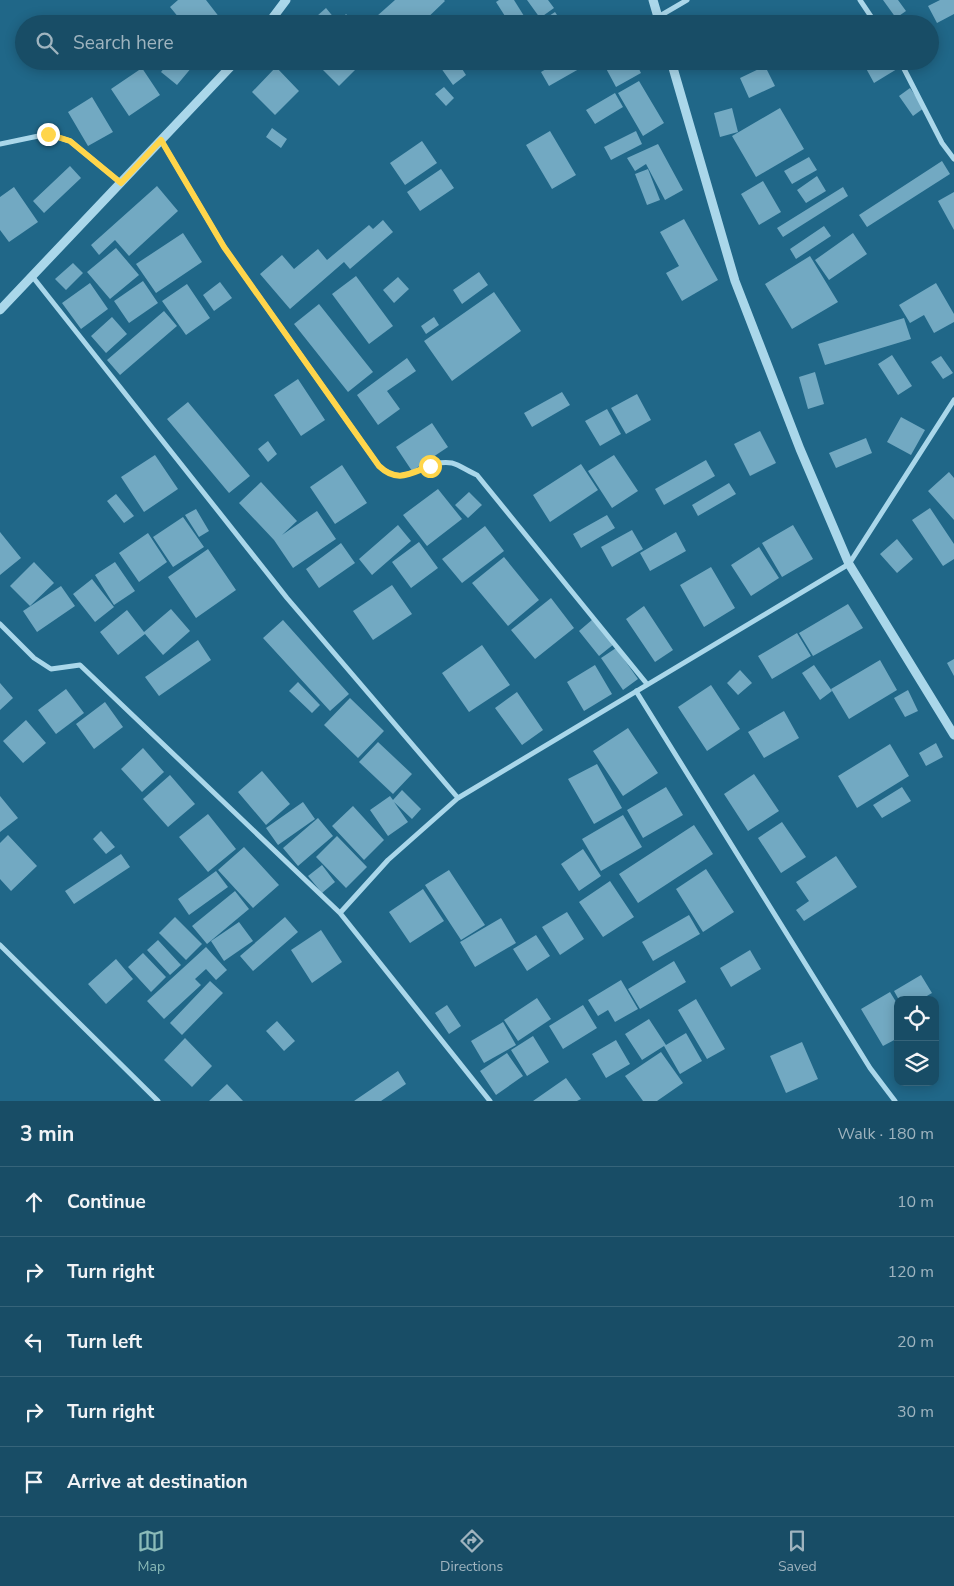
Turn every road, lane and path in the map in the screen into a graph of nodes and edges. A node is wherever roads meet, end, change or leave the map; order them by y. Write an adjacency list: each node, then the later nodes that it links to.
1 (286, 0): 5 (street)
2 (653, 0): 6 (street)
3 (687, 0): 7 (street)
4 (860, 0): 8 (street)
5 (275, 15)
6 (658, 15)
7 (666, 15)
8 (870, 15)
9 (227, 70): 12 (street)
10 (674, 70): 19 (street)
11 (905, 70): 14 (street)
12 (161, 140): 15 (street); 21 (street)
13 (0, 144): 15 (street)
14 (954, 159)
15 (121, 183): 16 (street)
16 (32, 276): 17 (street); 24 (street)
17 (0, 310)
18 (954, 400): 19 (street)
19 (849, 564): 21 (street); 23 (street)
20 (0, 624): 25 (street)
21 (647, 684): 22 (street)
22 (636, 691): 24 (street); 29 (street)
23 (953, 732)
24 (458, 798): 25 (street)
25 (340, 913): 28 (street)
26 (0, 945): 27 (street)
27 (158, 1101)
28 (490, 1101)
29 (895, 1101)

